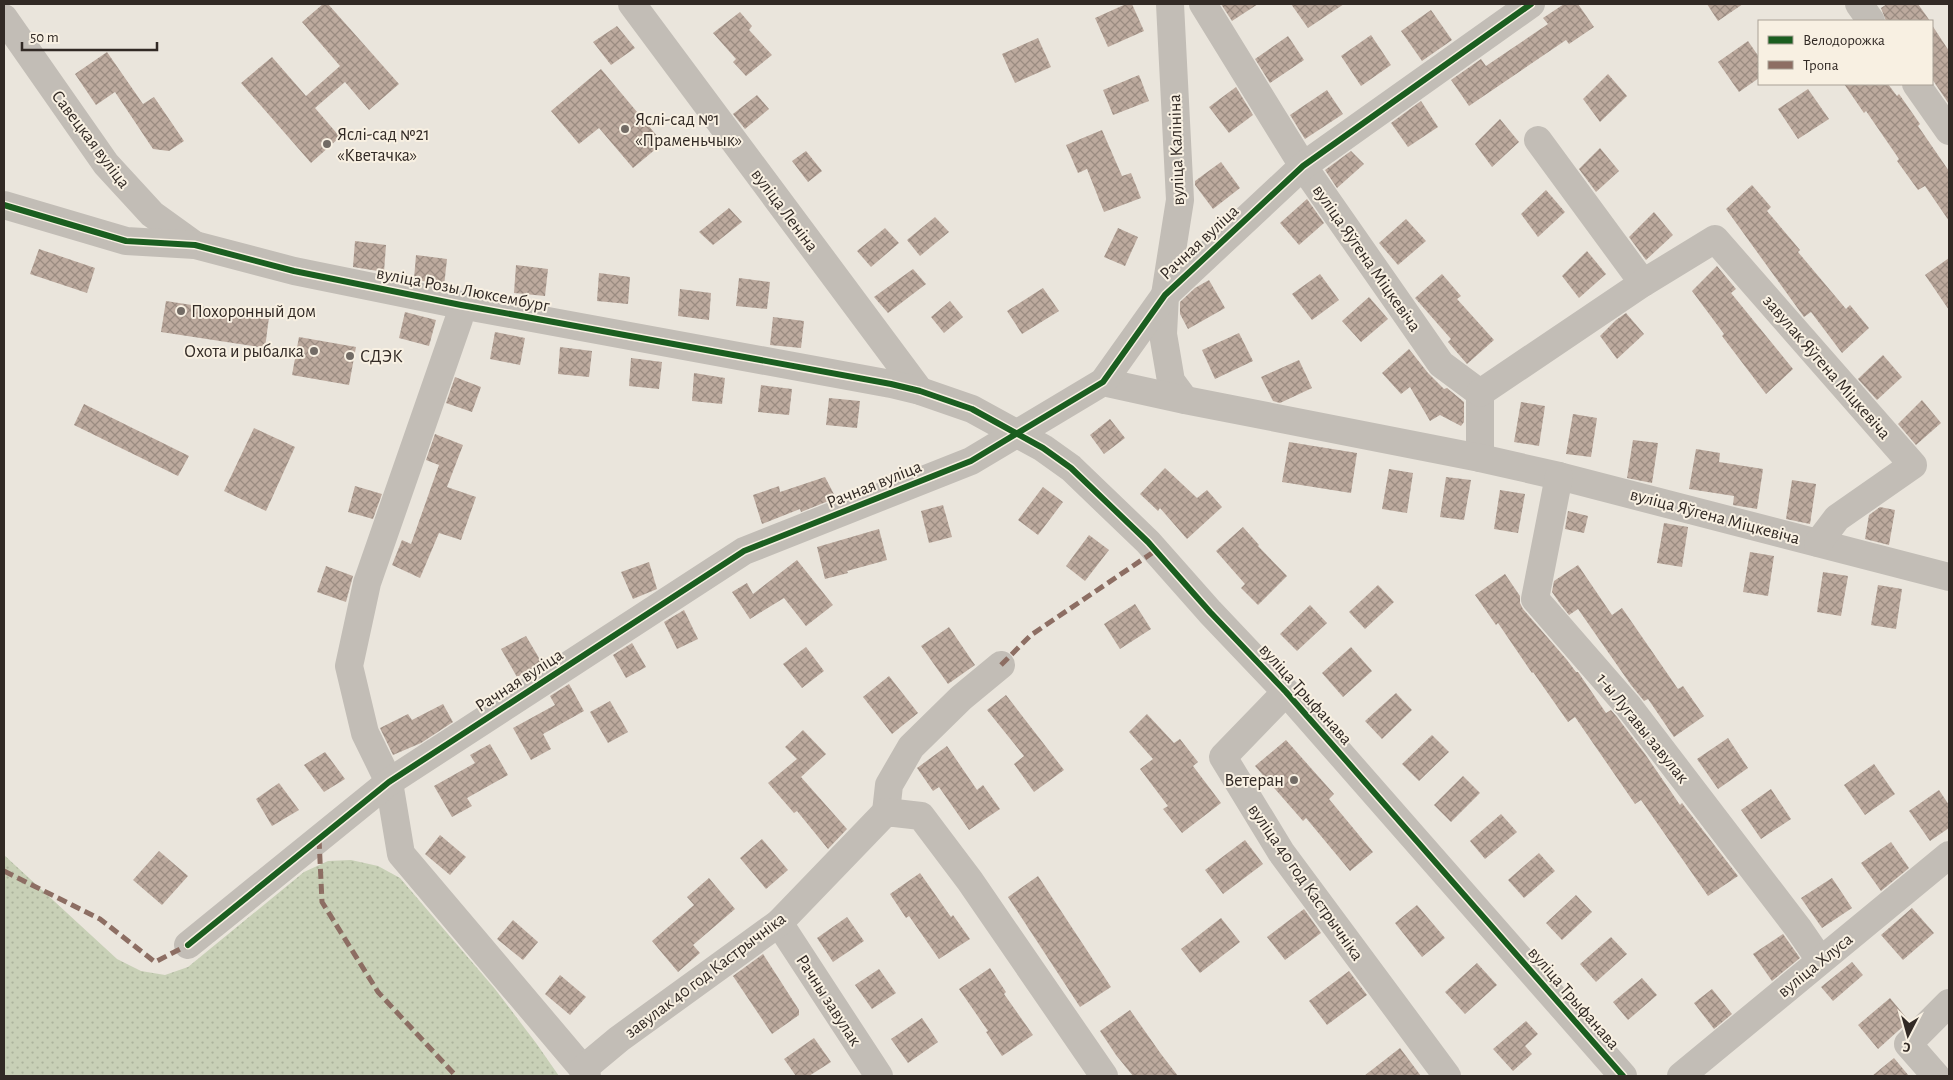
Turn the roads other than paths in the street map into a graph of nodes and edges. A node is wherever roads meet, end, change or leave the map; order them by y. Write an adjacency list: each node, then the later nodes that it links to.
1 (632, 4): 18 (street, вуліца Леніна)
2 (1170, 4): 15 (street, вуліца Калініна)
3 (1203, 4): 11 (street, вуліца Яўгена Міцкевіча)
4 (1531, 4): 11 (street, Рачная вуліца)
5 (1859, 4): 7 (street)
6 (4, 18): 13 (street, Савецкая вуліца)
7 (1870, 20)
8 (1917, 85): 9 (street)
9 (1949, 131)
10 (1538, 140): 14 (street)
11 (1303, 166): 15 (street, Рачная вуліца); 19 (street, вуліца Яўгена Міцкевіча)
12 (4, 205): 13 (street, вуліца Розы Люксембург)
13 (195, 245): 16 (street, вуліца Розы Люксембург)
14 (1643, 283): 19 (street, завулак Яўгена Міцкевіча); 24 (street, завулак Яўгена Міцкевіча)
15 (1165, 295): 17 (street, Рачная вуліца); 20 (street, вуліца Калініна)
16 (461, 305): 18 (street, вуліца Розы Люксембург); 28 (street, вуліца Розы Люксембург)
17 (1103, 382): 20 (street, вуліца Яўгена Міцкевіча); 21 (street, Рачная вуліца)
18 (920, 391): 21 (street, вуліца Трыфанава)
19 (1480, 392): 22 (street)
20 (1185, 400): 22 (street, вуліца Яўгена Міцкевіча)
21 (1018, 433): 27 (street, вуліца Трыфанава); 28 (street, Рачная вуліца)
22 (1480, 458): 23 (street, вуліца Яўгена Міцкевіча)
23 (1559, 476): 24 (street, вуліца Яўгена Міцкевіча); 33 (street, 1-ы Лугавы завулак)
24 (1818, 543): 25 (street, вуліца Яўгена Міцкевіча)
25 (1949, 577)
26 (1002, 665): 29 (street)
27 (1286, 692): 38 (street, вуліца 40 год Кастрычніка); 39 (street, вуліца Трыфанава)
28 (389, 782): 32 (street, Рачная вуліца); 35 (street)
29 (886, 812): 31 (street, завулак 40 год Кастрычніка); 37 (street)
30 (1949, 855): 33 (street, вуліца Хлуса)
31 (779, 923): 35 (street, завулак 40 год Кастрычніка); 36 (street, Рачны завулак)
32 (188, 945)
33 (1820, 960): 40 (street, вуліца Хлуса)
34 (1949, 1003): 41 (street)
35 (585, 1072)
36 (879, 1076)
37 (1104, 1076)
38 (1447, 1076)
39 (1623, 1076)
40 (1681, 1076)
41 (1936, 1076)

